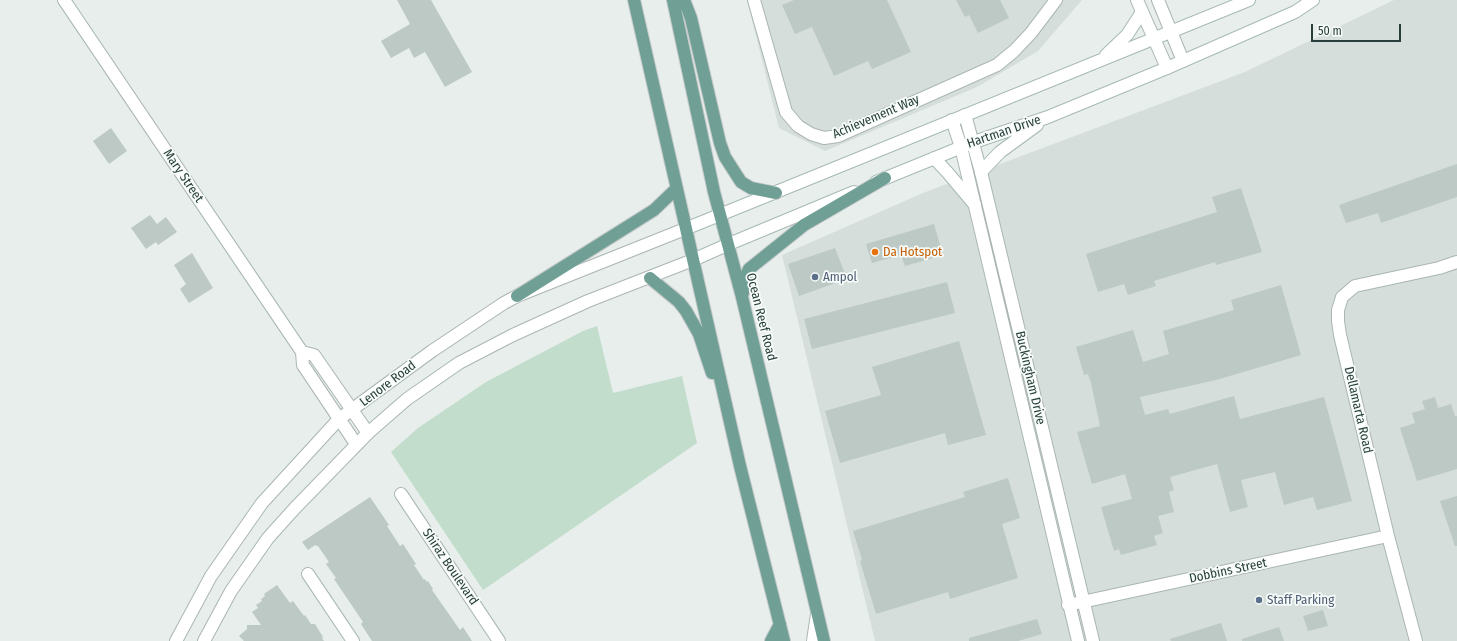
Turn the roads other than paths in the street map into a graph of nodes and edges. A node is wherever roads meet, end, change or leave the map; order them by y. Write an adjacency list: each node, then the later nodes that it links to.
1 (64, 0): 36 (street, Mary Street)
2 (634, 0): 25 (main road)
3 (673, 0): 28 (main road, Ocean Reef Road)
4 (684, 0): 26 (main road)
5 (754, 0): 6 (street, Achievement Way)
6 (1056, 0)
7 (1137, 0): 11 (street)
8 (1158, 0): 12 (street)
9 (1249, 0): 12 (street)
10 (1312, 0): 15 (street, Hartman Drive)
11 (1142, 12): 13 (street); 14 (street)
12 (1172, 32): 13 (street); 15 (street)
13 (1154, 39): 14 (street); 16 (street)
14 (1099, 61): 17 (street)
15 (1183, 61): 16 (street, Hartman Drive)
16 (1167, 68): 18 (street, Hartman Drive)
17 (965, 115): 19 (street); 20 (street, Buckingham Drive)
18 (1048, 117): 20 (street, Hartman Drive); 23 (street)
19 (952, 120): 21 (street, Buckingham Drive); 26 (street)
20 (974, 142): 21 (street, Hartman Drive); 23 (street, Buckingham Drive)
21 (961, 147): 22 (street, Hartman Drive); 27 (street, Buckingham Drive)
22 (934, 158): 24 (street, Hartman Drive); 27 (street)
23 (981, 172): 45 (street, Buckingham Drive)
24 (885, 178): 30 (street, Hartman Drive); 35 (main road)
25 (677, 188): 29 (main road); 34 (main road)
26 (776, 193): 28 (street)
27 (975, 205): 46 (street, Buckingham Drive)
28 (720, 214): 29 (street); 30 (main road, Ocean Reef Road)
29 (685, 229): 31 (main road); 34 (street, Lenore Road)
30 (729, 244): 31 (street, Hartman Drive); 35 (main road, Ocean Reef Road)
31 (693, 260): 33 (street, Lenore Road); 41 (main road)
32 (1457, 262): 43 (street, Dellamarta Road)
33 (650, 278): 39 (street, Lenore Road); 41 (main road)
34 (517, 296): 37 (street, Lenore Road)
35 (742, 297): 47 (main road, Ocean Reef Road)
36 (302, 352): 37 (street, Mary Street); 38 (street, Mary Street)
37 (351, 411): 38 (street, Lenore Road); 39 (street, Mary Street)
38 (339, 419): 40 (street, Mary Street); 49 (street, Lenore Road)
39 (368, 433): 40 (street, Lenore Road)
40 (356, 444): 50 (street, Lenore Road)
41 (740, 466): 48 (main road)
42 (401, 494): 52 (street, Shiraz Boulevard)
43 (1388, 536): 45 (street, Dobbins Street); 59 (street, Dellamarta Road)
44 (308, 574): 51 (street)
45 (1082, 602): 46 (street, Dobbins Street); 58 (street, Buckingham Drive)
46 (1068, 605): 57 (street, Buckingham Drive)
47 (817, 613): 55 (street); 56 (main road, Ocean Reef Road)
48 (780, 624): 53 (main road); 54 (main road)
49 (176, 641)
50 (204, 641)
51 (353, 641)
52 (499, 641)
53 (771, 641)
54 (784, 641)
55 (813, 641)
56 (824, 641)
57 (1078, 641)
58 (1092, 641)
59 (1416, 641)

